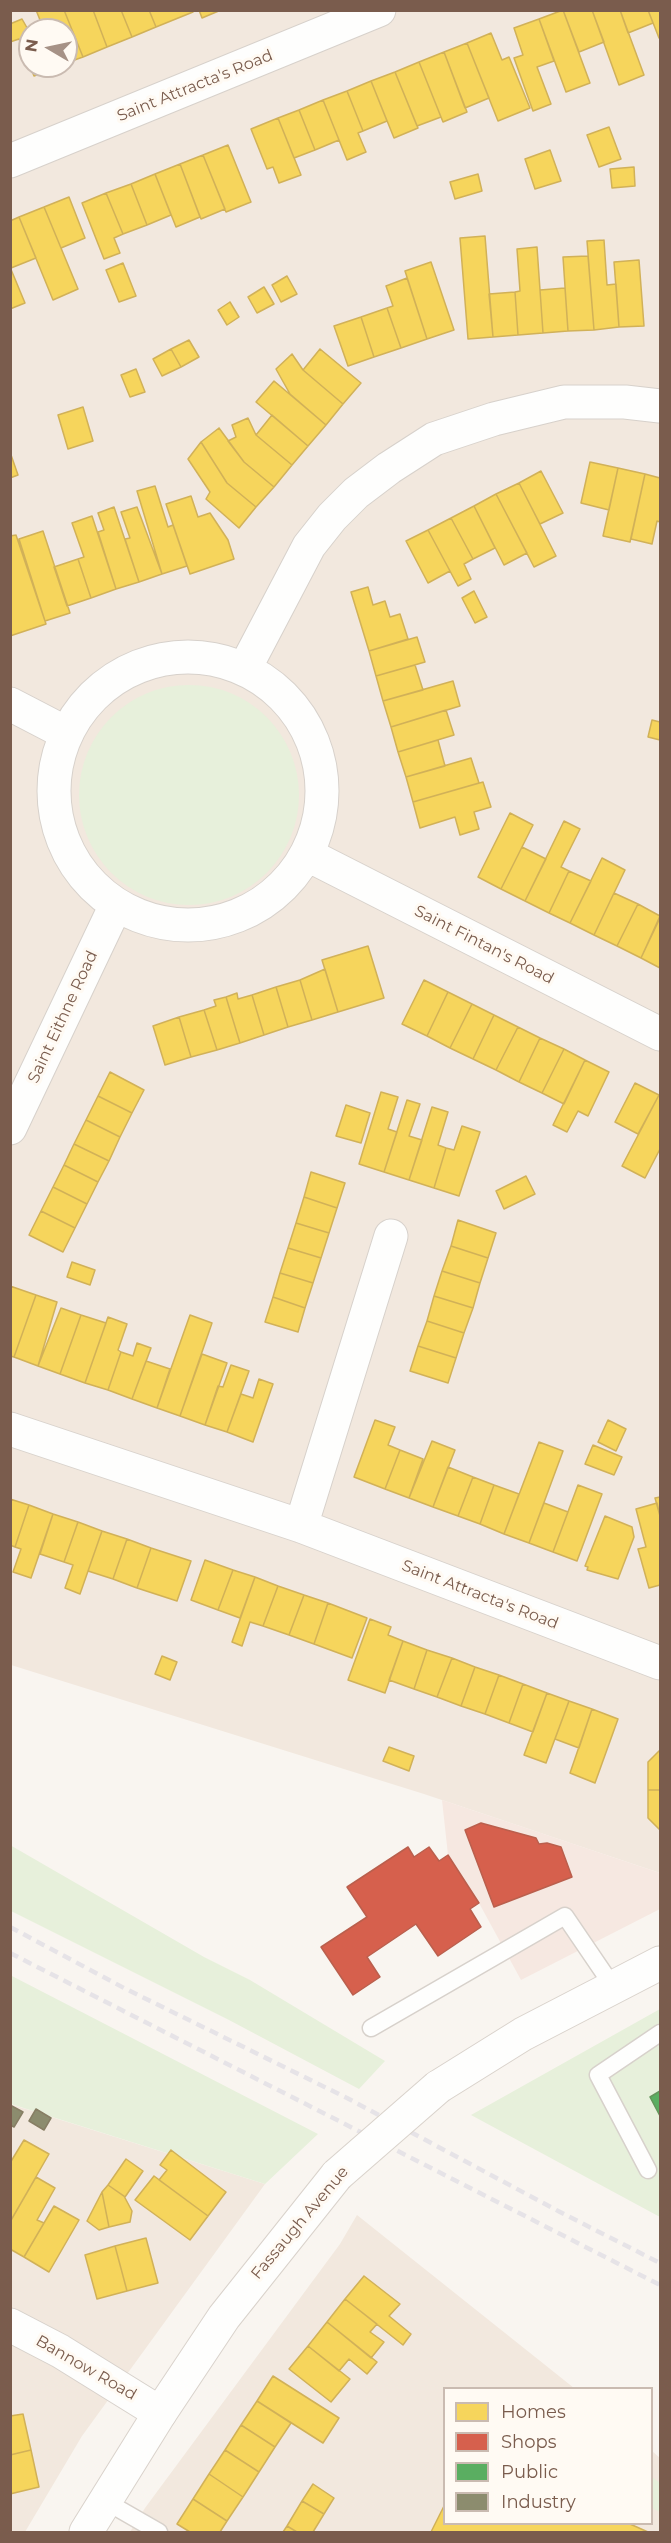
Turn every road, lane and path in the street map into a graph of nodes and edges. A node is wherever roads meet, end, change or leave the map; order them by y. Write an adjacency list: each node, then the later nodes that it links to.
1 (379, 10): 2 (street, Saint Attracta's Road)
2 (10, 160)
3 (660, 406): 4 (street)
4 (245, 668): 6 (street); 7 (street)
5 (10, 704): 6 (street)
6 (62, 730): 8 (street)
7 (308, 855): 8 (street); 9 (street, Saint Fintan's Road)
8 (116, 905): 10 (street, Saint Eithne Road)
9 (660, 1034)
10 (10, 1128)
11 (391, 1236): 13 (street)
12 (10, 1429): 13 (street, Saint Attracta's Road)
13 (301, 1526): 14 (street, Saint Attracta's Road)
14 (660, 1663)
15 (660, 1963): 16 (street, Fassaugh Avenue)
16 (614, 1988): 17 (lane); 21 (street, Fassaugh Avenue, bridge)
17 (371, 2028)
18 (660, 2033): 19 (lane)
19 (648, 2170)
20 (10, 2325): 21 (street, Bannow Road)
21 (160, 2413): 22 (street, Fassaugh Avenue)
22 (105, 2501): 23 (street, Fassaugh Avenue); 24 (lane)
23 (86, 2532)
24 (159, 2532)

